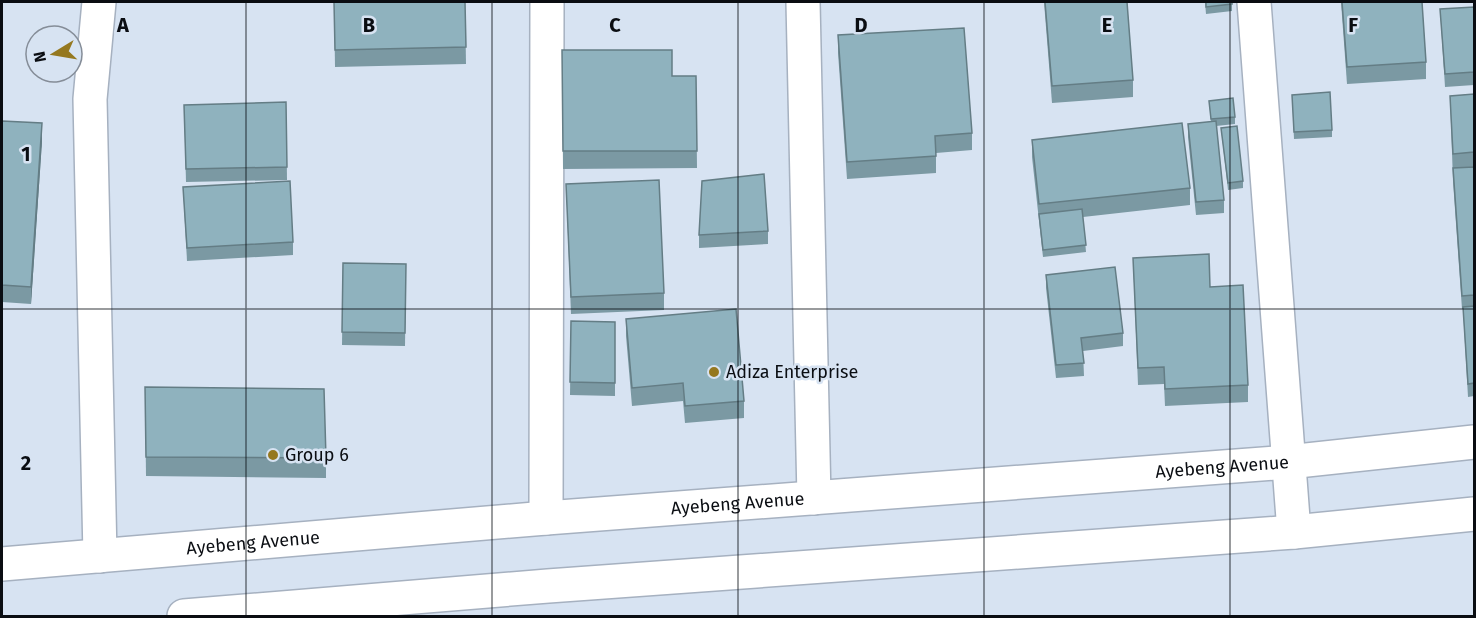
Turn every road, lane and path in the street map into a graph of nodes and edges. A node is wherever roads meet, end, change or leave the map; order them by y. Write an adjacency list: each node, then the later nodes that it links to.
1 (99, 2): 11 (street)
2 (547, 2): 9 (street)
3 (803, 2): 7 (street)
4 (1254, 2): 6 (street)
5 (1474, 442): 6 (street, Ayebeng Avenue)
6 (1288, 462): 7 (street, Ayebeng Avenue); 10 (street)
7 (814, 498): 9 (street, Ayebeng Avenue)
8 (1474, 514): 10 (street)
9 (546, 518): 11 (street, Ayebeng Avenue)
10 (1294, 532): 13 (street)
11 (100, 556): 12 (street, Ayebeng Avenue)
12 (2, 564)
13 (184, 616)

